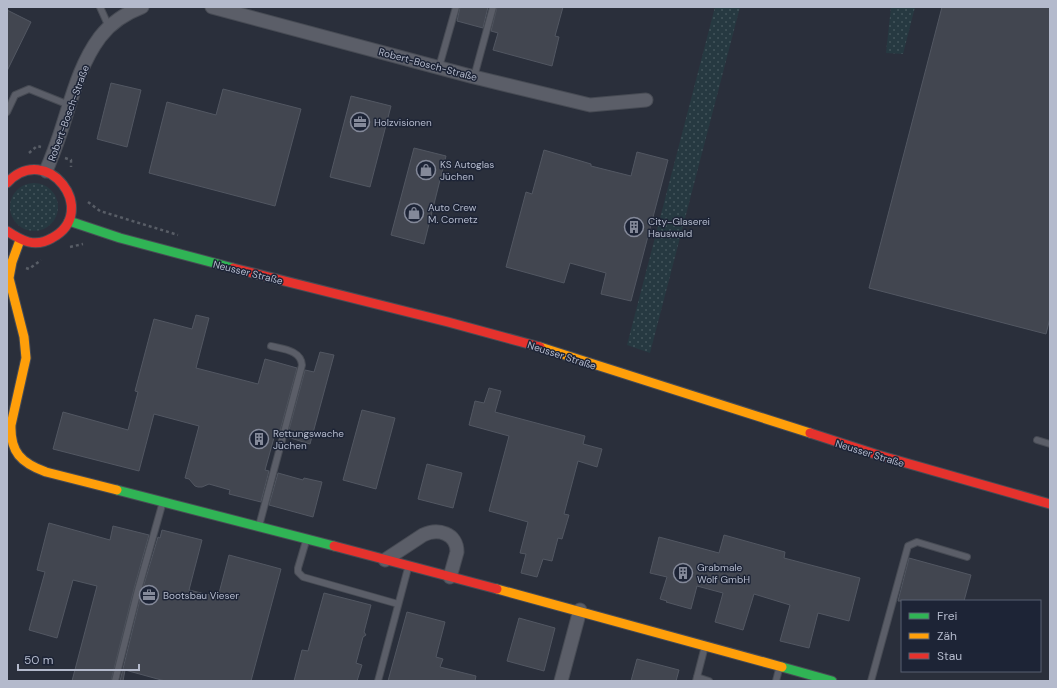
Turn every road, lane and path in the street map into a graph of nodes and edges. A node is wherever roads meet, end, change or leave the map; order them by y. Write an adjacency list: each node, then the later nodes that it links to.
1 (100, 7): 6 (lane)
2 (142, 7): 6 (street, Robert-Bosch-Straße)
3 (212, 7): 7 (street, Robert-Bosch-Straße)
4 (456, 7): 7 (lane)
5 (493, 7): 8 (lane)
6 (110, 27): 10 (street, Robert-Bosch-Straße)
7 (439, 67): 8 (street, Robert-Bosch-Straße)
8 (474, 77): 9 (street, Robert-Bosch-Straße)
9 (646, 100)
10 (69, 105): 11 (lane); 12 (street, Robert-Bosch-Straße)
11 (7, 112)
12 (46, 171): 13 (main road); 14 (main road)
13 (7, 182)
14 (69, 221): 16 (main road); 23 (main road, Neusser Straße)
15 (7, 231): 16 (main road)
16 (20, 240): 17 (main road)
17 (8, 285): 19 (main road)
18 (271, 346): 24 (lane)
19 (9, 423): 22 (main road)
20 (1037, 440): 21 (lane)
21 (1050, 444)
22 (163, 503): 24 (main road); 35 (lane)
23 (1050, 504)
24 (258, 527): 25 (main road)
25 (306, 540): 27 (main road); 30 (lane)
26 (967, 557): 41 (lane)
27 (385, 560): 28 (main road); 29 (street)
28 (408, 566): 29 (main road); 30 (lane)
29 (450, 577): 31 (main road)
30 (398, 604): 36 (lane)
31 (580, 610): 32 (main road); 37 (street)
32 (705, 645): 33 (main road); 34 (lane)
33 (780, 666): 39 (lane); 40 (main road)
34 (696, 679): 38 (lane)
35 (115, 681)
36 (378, 681)
37 (561, 681)
38 (709, 681)
39 (776, 681)
40 (832, 681)
41 (871, 681)

